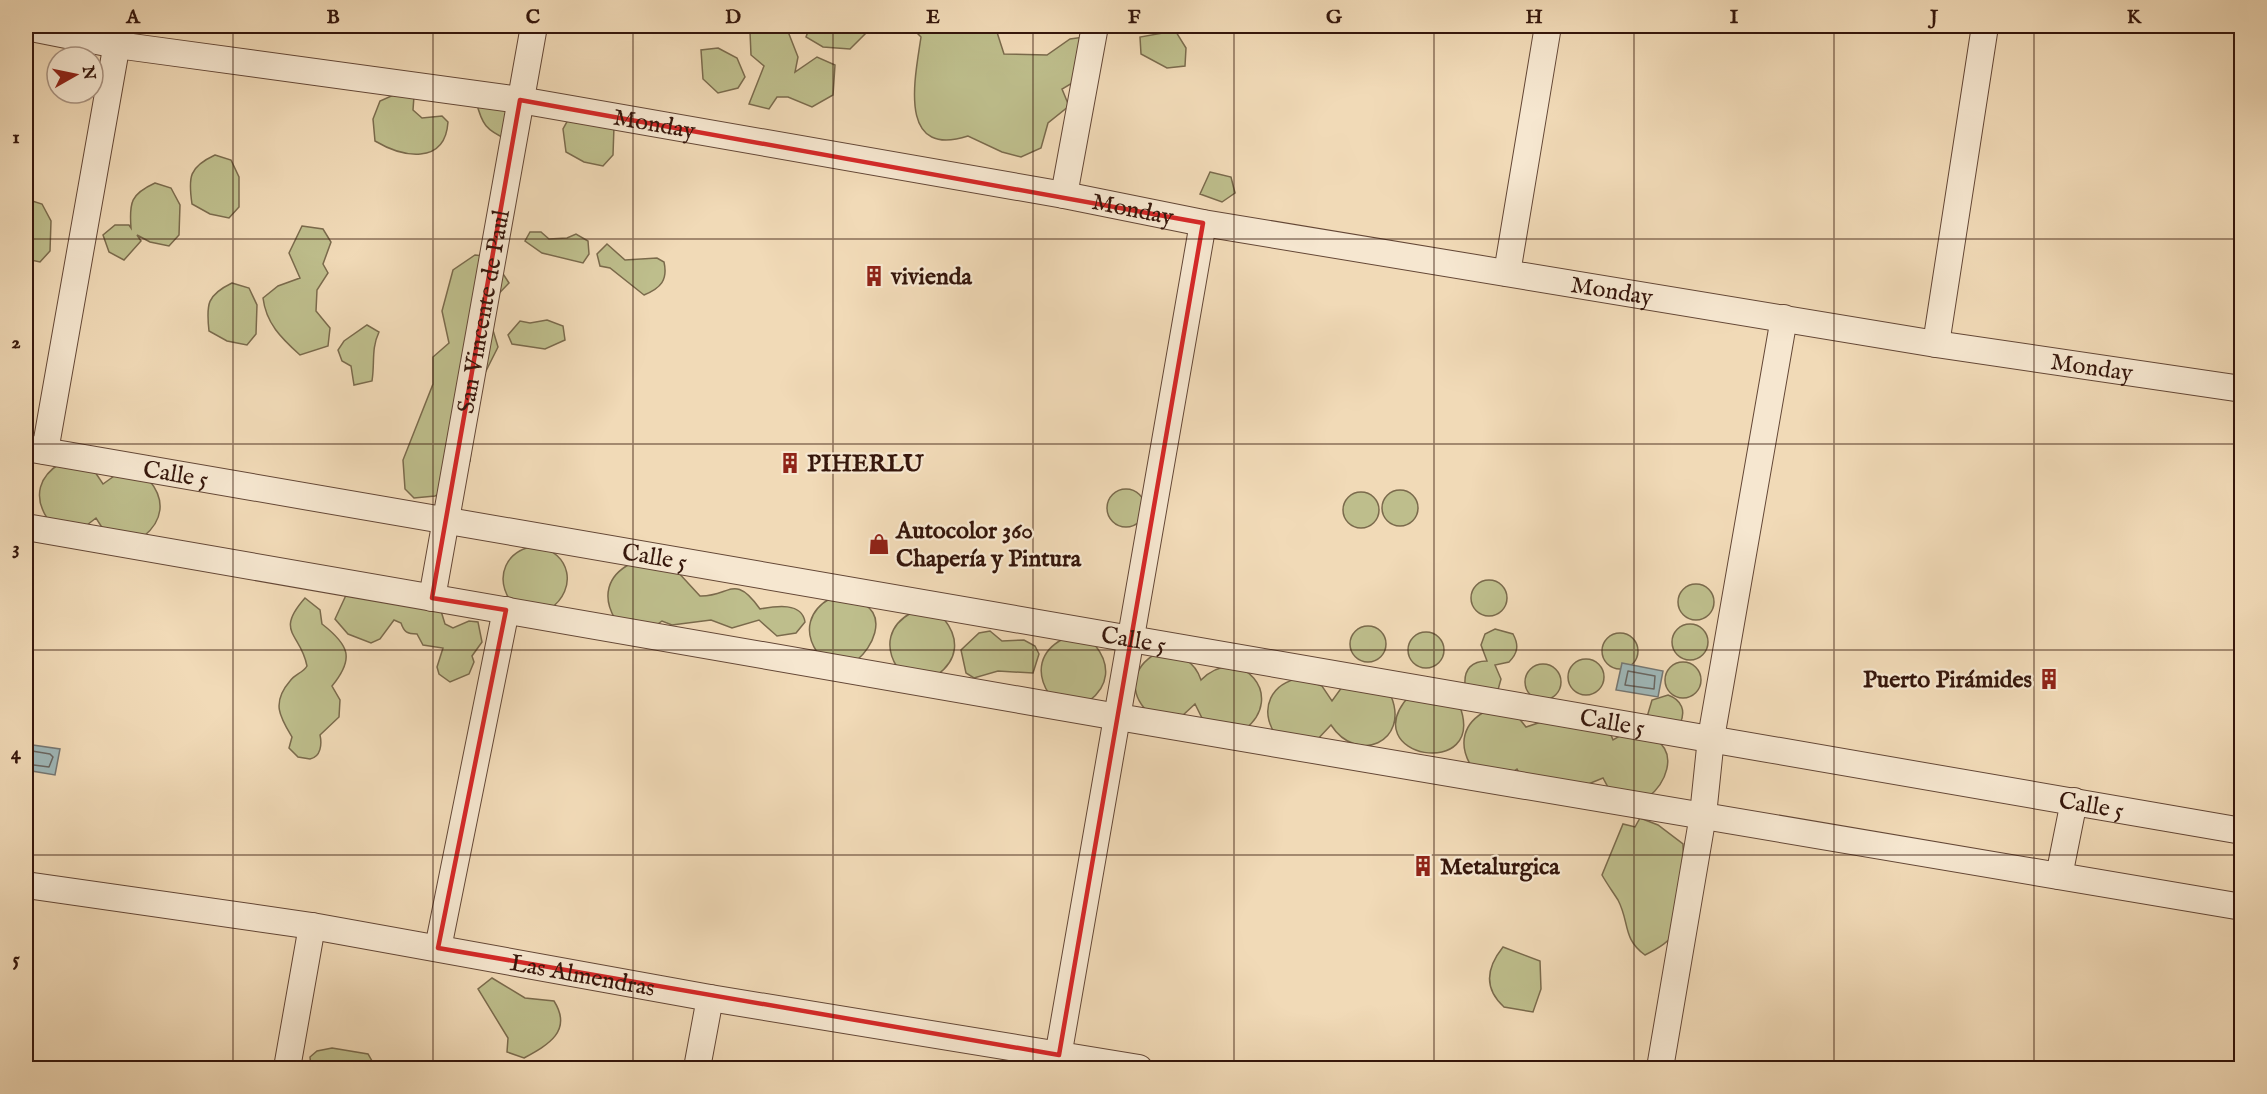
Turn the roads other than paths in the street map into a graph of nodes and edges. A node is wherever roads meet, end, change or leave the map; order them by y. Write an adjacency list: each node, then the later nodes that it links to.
1 (534, 26): 7 (street, San Vincente de Paul)
2 (1095, 26): 8 (street)
3 (1548, 26): 10 (street)
4 (1985, 26): 12 (street)
5 (26, 27): 6 (street, Monday)
6 (119, 35): 7 (street, Monday); 14 (street)
7 (520, 100): 8 (street, Monday); 15 (street, San Vincente de Paul)
8 (1064, 195): 9 (street, Monday)
9 (1203, 223): 10 (street, Monday); 19 (street)
10 (1507, 273): 11 (street, Monday)
11 (1784, 318): 12 (street, Monday); 21 (street)
12 (1936, 344): 13 (street, Monday)
13 (2241, 389)
14 (35, 450): 15 (street, Calle 5)
15 (446, 520): 17 (street, San Vincente de Paul); 19 (street, Calle 5)
16 (26, 527): 17 (street)
17 (432, 597): 18 (street)
18 (507, 610): 20 (street); 29 (street)
19 (1131, 639): 20 (street); 21 (street, Calle 5)
20 (1118, 717): 23 (street); 31 (street)
21 (1711, 738): 22 (street, Calle 5); 23 (street)
22 (2074, 801): 24 (street, Calle 5); 25 (street)
23 (1703, 815): 25 (street); 35 (street)
24 (2241, 831)
25 (2059, 876): 27 (street)
26 (26, 885): 28 (street, Las Almendras)
27 (2241, 907)
28 (312, 926): 29 (street, Las Almendras); 32 (street)
29 (438, 948): 30 (street, Las Almendras)
30 (710, 998): 31 (street, Las Almendras); 33 (street)
31 (1058, 1062): 34 (street, Las Almendras)
32 (287, 1068)
33 (697, 1068)
34 (1139, 1068)
35 (1660, 1068)

